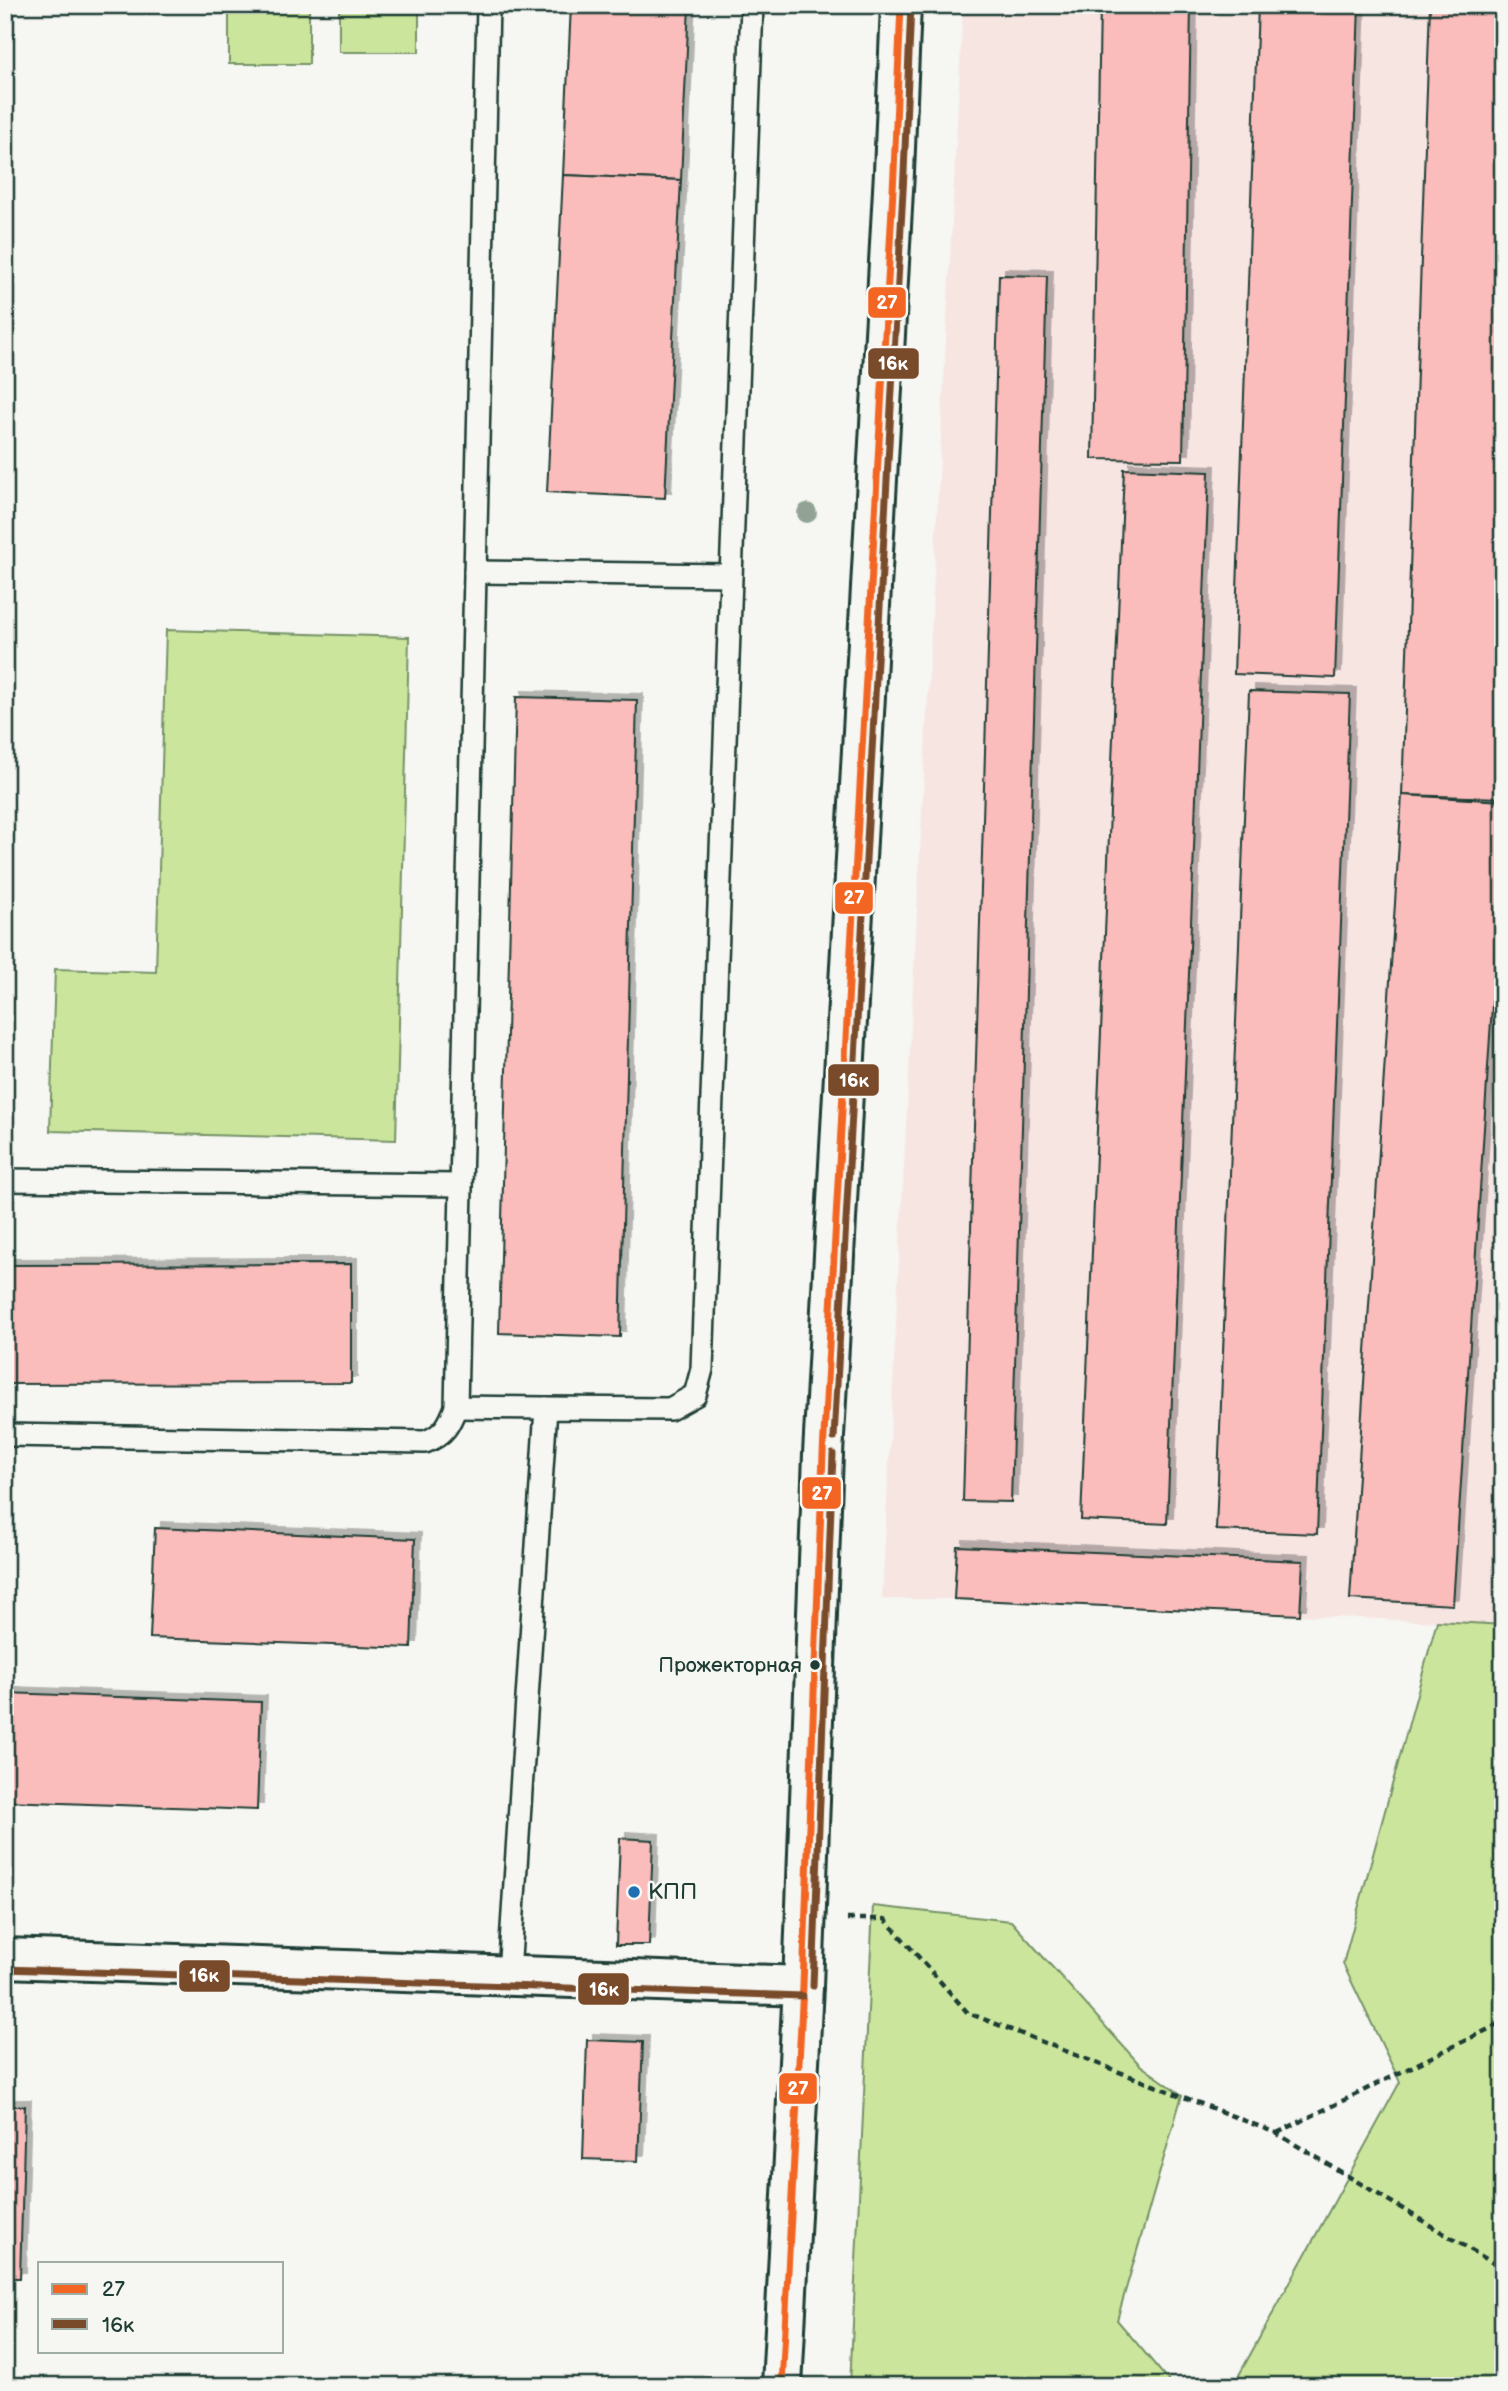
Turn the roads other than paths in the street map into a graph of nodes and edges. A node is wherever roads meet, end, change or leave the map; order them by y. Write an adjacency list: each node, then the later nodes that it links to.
1 (488, 5): 4 (lane)
2 (752, 5): 5 (lane)
3 (901, 5): 13 (main road)
4 (475, 572): 5 (lane); 7 (lane)
5 (732, 576): 9 (lane)
6 (5, 1180): 7 (lane)
7 (461, 1185): 8 (lane)
8 (456, 1407): 9 (lane); 10 (lane)
9 (546, 1408): 12 (lane)
10 (5, 1435)
11 (5, 1958): 12 (main road)
12 (509, 1974): 13 (main road)
13 (803, 1986): 14 (main road)
14 (782, 2386)

